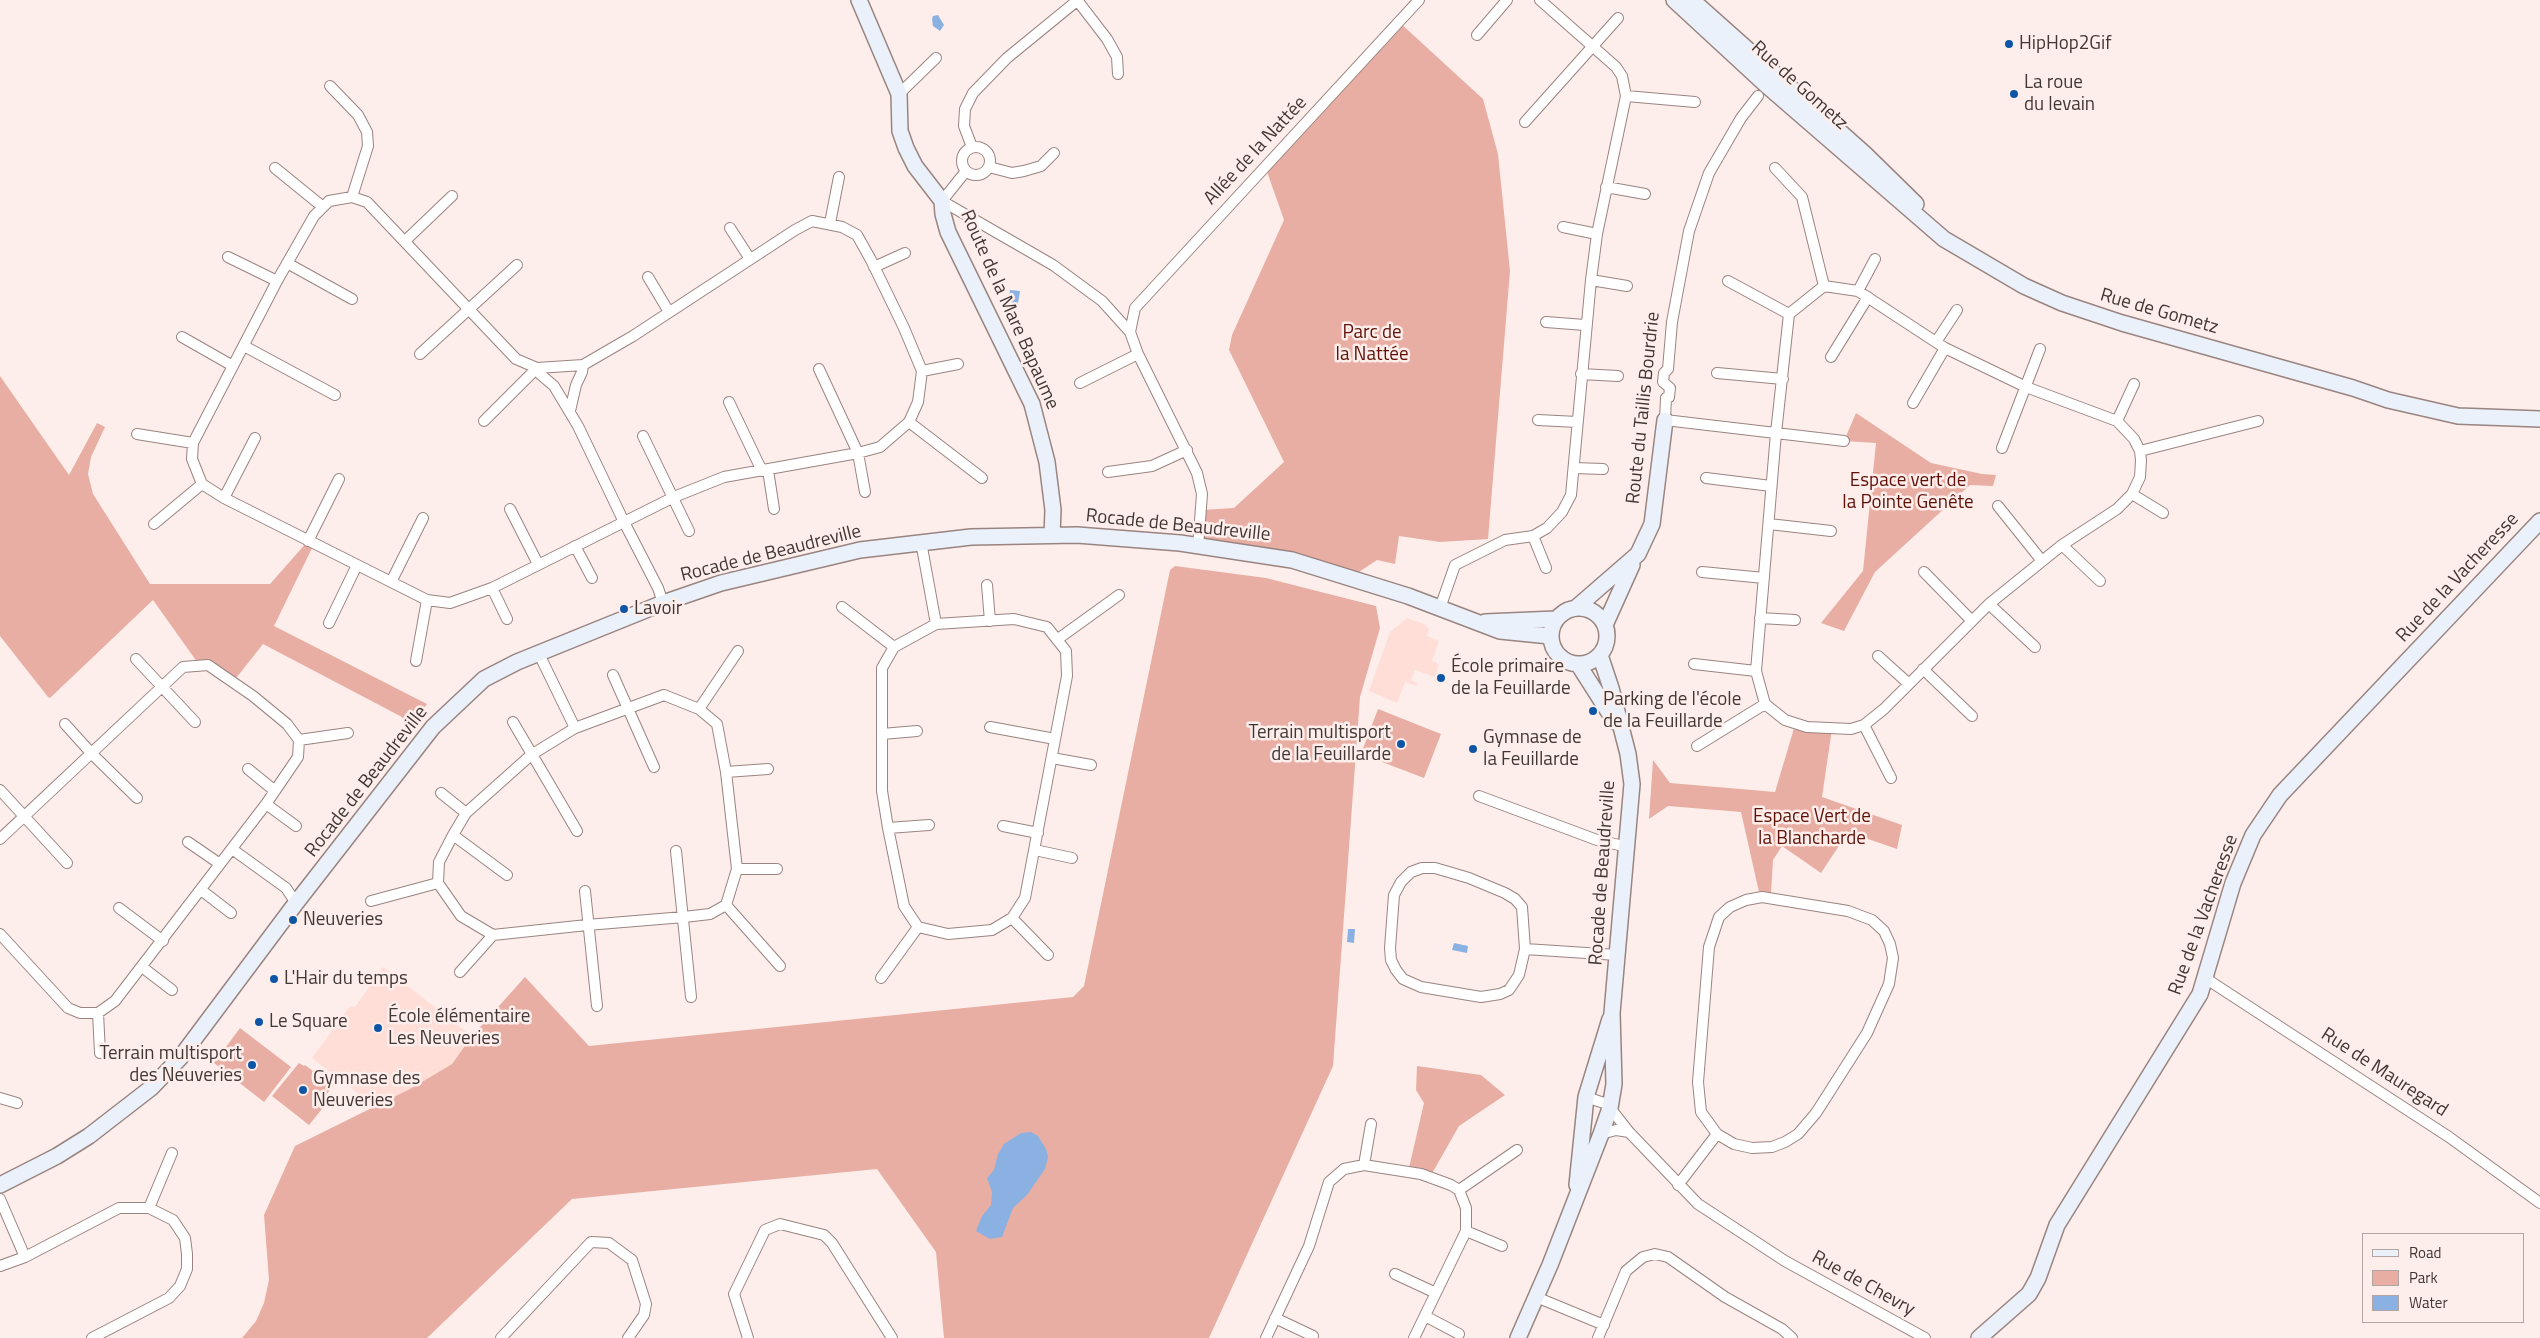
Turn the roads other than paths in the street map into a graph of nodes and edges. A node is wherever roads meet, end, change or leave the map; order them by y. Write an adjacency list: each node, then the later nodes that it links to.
1 (859, 0): 14 (street)
2 (1077, 0): 12 (street); 20 (street)
3 (1419, 0): 60 (street, Allée de la Nattée)
4 (1507, 0): 9 (street)
5 (1540, 0): 10 (street)
6 (1674, 0): 18 (street, Rue de Gometz)
7 (1692, 0): 18 (street, Rue de Gometz)
8 (1618, 18): 10 (street)
9 (1477, 35)
10 (1593, 46): 15 (street); 19 (street)
11 (936, 58): 14 (street)
12 (1118, 74)
13 (330, 86): 30 (street)
14 (898, 94): 31 (street, Route de la Mare Bapaume)
15 (1626, 96): 17 (street); 27 (street)
16 (1758, 96): 89 (street, Route du Taillis Bourdrie)
17 (1695, 102)
18 (1802, 108): 81 (street, Rue de Gometz)
19 (1525, 122)
20 (972, 147): 22 (street); 25 (street)
21 (1054, 152): 22 (street)
22 (989, 167): 25 (street)
23 (275, 168): 32 (street)
24 (1775, 168): 50 (street)
25 (966, 171): 31 (street)
26 (839, 177): 33 (street)
27 (1606, 187): 28 (street); 36 (street)
28 (1645, 194)
29 (452, 196): 37 (street)
30 (352, 197): 32 (street); 37 (street)
31 (942, 200): 60 (street); 129 (street, Route de la Mare Bapaume)
32 (323, 207): 42 (street)
33 (830, 223): 40 (street); 44 (street)
34 (1563, 227): 36 (street)
35 (730, 228): 40 (street)
36 (1597, 234): 46 (street)
37 (405, 240): 54 (street)
38 (905, 252): 44 (street)
39 (228, 257): 48 (street)
40 (750, 259): 56 (street)
41 (1875, 259): 51 (street)
42 (287, 263): 48 (street); 53 (street)
43 (517, 265): 54 (street)
44 (874, 267): 73 (street)
45 (648, 277): 56 (street)
46 (1591, 280): 49 (street); 59 (street)
47 (1728, 281): 57 (street)
48 (277, 282): 63 (street)
49 (1627, 286)
50 (1824, 286): 51 (street); 57 (street)
51 (1858, 290): 52 (street)
52 (1868, 297): 62 (street); 67 (street)
53 (352, 299)
54 (470, 308): 65 (street); 71 (street)
55 (1957, 310): 62 (street)
56 (670, 312): 69 (street)
57 (1790, 314): 77 (street)
58 (1546, 322): 59 (street)
59 (1585, 326): 75 (street)
60 (1130, 332): 66 (street)
61 (182, 337): 70 (street)
62 (1941, 345): 80 (street); 84 (street)
63 (244, 346): 70 (street); 82 (street)
64 (2040, 349): 80 (street)
65 (420, 354)
66 (1138, 354): 78 (street); 102 (street)
67 (1831, 357)
68 (958, 364): 73 (street)
69 (583, 365): 71 (street); 86 (street)
70 (233, 366): 100 (street)
71 (537, 368): 86 (street); 90 (street)
72 (819, 369): 104 (street)
73 (922, 371): 93 (street)
74 (1717, 373): 77 (street)
75 (1581, 374): 76 (street); 94 (street)
76 (1618, 376)
77 (1783, 379): 95 (street)
78 (1080, 383)
79 (2134, 384): 91 (street)
80 (2026, 388): 91 (street); 101 (street)
81 (2354, 388): 85 (street, Rue de Gometz); 87 (street, Rue de Gometz)
82 (336, 395)
83 (729, 402): 107 (street)
84 (1913, 403)
85 (2540, 408)
86 (570, 411): 124 (street)
87 (2540, 418)
88 (1538, 420): 94 (street)
89 (1665, 420): 95 (street); 136 (street, Route du Taillis Bourdrie)
90 (484, 421)
91 (2117, 421): 103 (street)
92 (2258, 421): 103 (street)
93 (909, 422): 104 (street); 109 (street)
94 (1577, 422): 105 (street)
95 (1776, 433): 99 (street); 113 (street)
96 (137, 434): 100 (street)
97 (643, 436): 116 (street)
98 (256, 438): 117 (street)
99 (1844, 440)
100 (194, 443): 112 (street)
101 (2002, 448)
102 (1187, 450): 108 (street); 135 (street)
103 (2140, 451): 115 (street)
104 (858, 453): 107 (street); 114 (street)
105 (1574, 468): 106 (street); 130 (street)
106 (1603, 469)
107 (765, 470): 116 (street); 120 (street)
108 (1108, 472)
109 (982, 478)
110 (1706, 478): 113 (street)
111 (339, 479): 131 (street)
112 (202, 484): 117 (street); 125 (street)
113 (1771, 486): 126 (street)
114 (865, 492)
115 (2132, 494): 121 (street); 133 (street)
116 (674, 497): 124 (street); 127 (street)
117 (224, 498): 131 (street)
118 (1998, 506): 137 (street)
119 (510, 509): 138 (street)
120 (774, 509)
121 (2163, 513)
122 (423, 518): 146 (street)
123 (2540, 521): 258 (street, Rue de la Vacheresse)
124 (624, 522): 134 (street); 151 (street)
125 (154, 524)
126 (1769, 524): 128 (street); 144 (street)
127 (689, 531)
128 (1831, 531)
129 (1052, 535): 132 (street, Rocade de Beaudreville); 135 (street, Rocade de Beaudreville)
130 (1533, 536): 140 (street); 155 (street)
131 (308, 541): 139 (street)
132 (921, 542): 151 (street, Rocade de Beaudreville); 164 (street)
133 (2062, 545): 137 (street); 145 (street)
134 (575, 546): 138 (street); 143 (street)
135 (1198, 547): 155 (street, Rocade de Beaudreville)
136 (1634, 559): 154 (street, Route du Taillis Bourdrie); 165 (street, Route du Taillis Bourdrie)
137 (2042, 561): 152 (street)
138 (538, 564): 148 (street)
139 (357, 565): 146 (street); 163 (street)
140 (1546, 568)
141 (1702, 572): 144 (street)
142 (1924, 572): 161 (street)
143 (592, 578)
144 (1764, 578): 156 (street)
145 (2100, 581)
146 (391, 582): 150 (street)
147 (987, 585): 159 (street)
148 (492, 588): 150 (street); 157 (street)
149 (1119, 595): 167 (street)
150 (427, 600): 175 (street)
151 (664, 602): 171 (street, Rocade de Beaudreville)
152 (1990, 604): 161 (street); 169 (street)
153 (842, 607): 168 (street)
154 (1577, 607): 158 (street); 165 (street)
155 (1440, 608): 162 (street, Rocade de Beaudreville)
156 (1760, 618): 160 (street); 179 (street)
157 (507, 619)
158 (1556, 619): 162 (street, Rocade de Beaudreville); 166 (street)
159 (990, 620): 164 (street); 167 (street)
160 (1795, 620)
161 (1972, 621): 178 (street)
162 (1480, 622): 166 (street, Rocade de Beaudreville)
163 (329, 623)
164 (936, 624): 168 (street)
165 (1605, 625): 172 (street)
166 (1550, 636): 176 (street)
167 (1058, 639): 197 (street)
168 (894, 647): 195 (street)
169 (2035, 647)
170 (738, 651): 185 (street)
171 (539, 654): 192 (street); 240 (street, Rocade de Beaudreville)
172 (1600, 655): 176 (street); 196 (street, Rocade de Beaudreville)
173 (1878, 656): 181 (street)
174 (136, 659): 182 (street)
175 (416, 661)
176 (1578, 664): 196 (street, Rocade de Beaudreville)
177 (1694, 664): 179 (street)
178 (1923, 669): 181 (street); 186 (street)
179 (1756, 671): 183 (street)
180 (613, 675): 184 (street)
181 (1909, 684): 190 (street)
182 (161, 686): 187 (street); 198 (street); 200 (street)
183 (1765, 704): 190 (street); 199 (street)
184 (626, 709): 185 (street); 192 (street); 204 (street)
185 (699, 709): 207 (street)
186 (1972, 716)
187 (195, 722)
188 (513, 722): 201 (street)
189 (65, 724): 200 (street)
190 (1864, 725): 208 (street)
191 (990, 727): 197 (street)
192 (575, 728): 201 (street)
193 (918, 731): 195 (street)
194 (348, 733): 198 (street)
195 (882, 734): 220 (street)
196 (1624, 737): 226 (street, Rocade de Beaudreville)
197 (1056, 739): 202 (street)
198 (299, 740): 210 (street)
199 (1697, 746)
200 (92, 754): 213 (street); 216 (street)
201 (531, 755): 215 (street); 221 (street)
202 (1052, 758): 203 (street); 222 (street)
203 (1091, 765)
204 (654, 767)
205 (248, 768): 210 (street)
206 (768, 768): 207 (street)
207 (726, 772): 233 (street)
208 (1892, 778)
209 (0, 790): 216 (street)
210 (275, 791): 214 (street)
211 (441, 793): 215 (street)
212 (1479, 796): 226 (street)
213 (138, 798)
214 (266, 804): 218 (street); 227 (street)
215 (466, 813): 223 (street)
216 (23, 817): 224 (street); 231 (street)
217 (929, 825): 220 (street)
218 (296, 826)
219 (1003, 826): 222 (street)
220 (888, 828): 247 (street)
221 (577, 831)
222 (1038, 833): 228 (street)
223 (453, 835): 235 (street); 236 (street)
224 (0, 838)
225 (188, 842): 232 (street)
226 (1628, 847): 252 (street, Rocade de Beaudreville)
227 (232, 849): 232 (street); 240 (street)
228 (1034, 850): 230 (street); 245 (street)
229 (676, 851): 244 (street)
230 (1072, 858)
231 (67, 863)
232 (220, 864): 237 (street)
233 (737, 869): 234 (street); 241 (street)
234 (777, 869)
235 (507, 875)
236 (438, 883): 239 (street); 249 (street)
237 (201, 890): 243 (street); 250 (street)
238 (585, 891): 246 (street)
239 (371, 901)
240 (296, 903): 277 (street, Rocade de Beaudreville)
241 (726, 905): 244 (street); 254 (street)
242 (118, 908): 250 (street)
243 (231, 913)
244 (684, 918): 246 (street); 260 (street)
245 (1012, 918): 247 (street); 253 (street)
246 (588, 924): 249 (street); 261 (street)
247 (918, 927): 257 (street)
248 (0, 934): 262 (street)
249 (493, 935): 256 (street)
250 (162, 941): 255 (street)
251 (1525, 949): 251 (street); 252 (street)
252 (1617, 955): 263 (street, Rocade de Beaudreville)
253 (1048, 956)
254 (780, 966)
255 (142, 967): 259 (street); 262 (street)
256 (460, 972)
257 (881, 978)
258 (2206, 978): 281 (street, Rue de Mauregard); 306 (street, Rue de la Vacheresse)
259 (172, 990)
260 (691, 997)
261 (597, 1006)
262 (98, 1013): 264 (street)
263 (1612, 1013): 265 (street, Rocade de Beaudreville); 268 (street, Rocade de Beaudreville)
264 (100, 1054)
265 (1586, 1097): 268 (street); 279 (street, Rocade de Beaudreville)
266 (0, 1098): 267 (street)
267 (17, 1103)
268 (1610, 1108): 270 (street, Rue de Chevry); 271 (street, Rocade de Beaudreville)
269 (1371, 1124): 275 (street)
270 (1629, 1132): 271 (street); 276 (street, Rue de Chevry)
271 (1602, 1134): 279 (street, Rocade de Beaudreville)
272 (1717, 1134): 272 (street); 276 (street)
273 (1517, 1150): 278 (street)
274 (172, 1153): 282 (street)
275 (1364, 1165): 278 (street); 291 (street)
276 (1678, 1185): 305 (street, Rue de Chevry)
277 (0, 1186)
278 (1459, 1190): 283 (street)
279 (1576, 1196): 289 (street, Rocade de Beaudreville)
280 (0, 1199): 285 (street)
281 (2540, 1203)
282 (150, 1208): 285 (street); 295 (street)
283 (1466, 1231): 284 (street); 288 (street)
284 (1502, 1246)
285 (25, 1257): 286 (street)
286 (0, 1266)
287 (1395, 1274): 288 (street)
288 (1436, 1293): 290 (street)
289 (1536, 1296): 292 (street); 302 (street, Rocade de Beaudreville)
290 (1425, 1316): 293 (street); 301 (street)
291 (1275, 1318): 294 (street); 300 (street)
292 (1604, 1325): 303 (street); 304 (street)
293 (1459, 1334)
294 (1313, 1336)
295 (92, 1338)
296 (501, 1338): 297 (street)
297 (628, 1338)
298 (748, 1338): 299 (street)
299 (892, 1338)
300 (1266, 1338)
301 (1414, 1338)
302 (1518, 1338)
303 (1598, 1338)
304 (1792, 1338)
305 (1925, 1338)
306 (1979, 1338)

